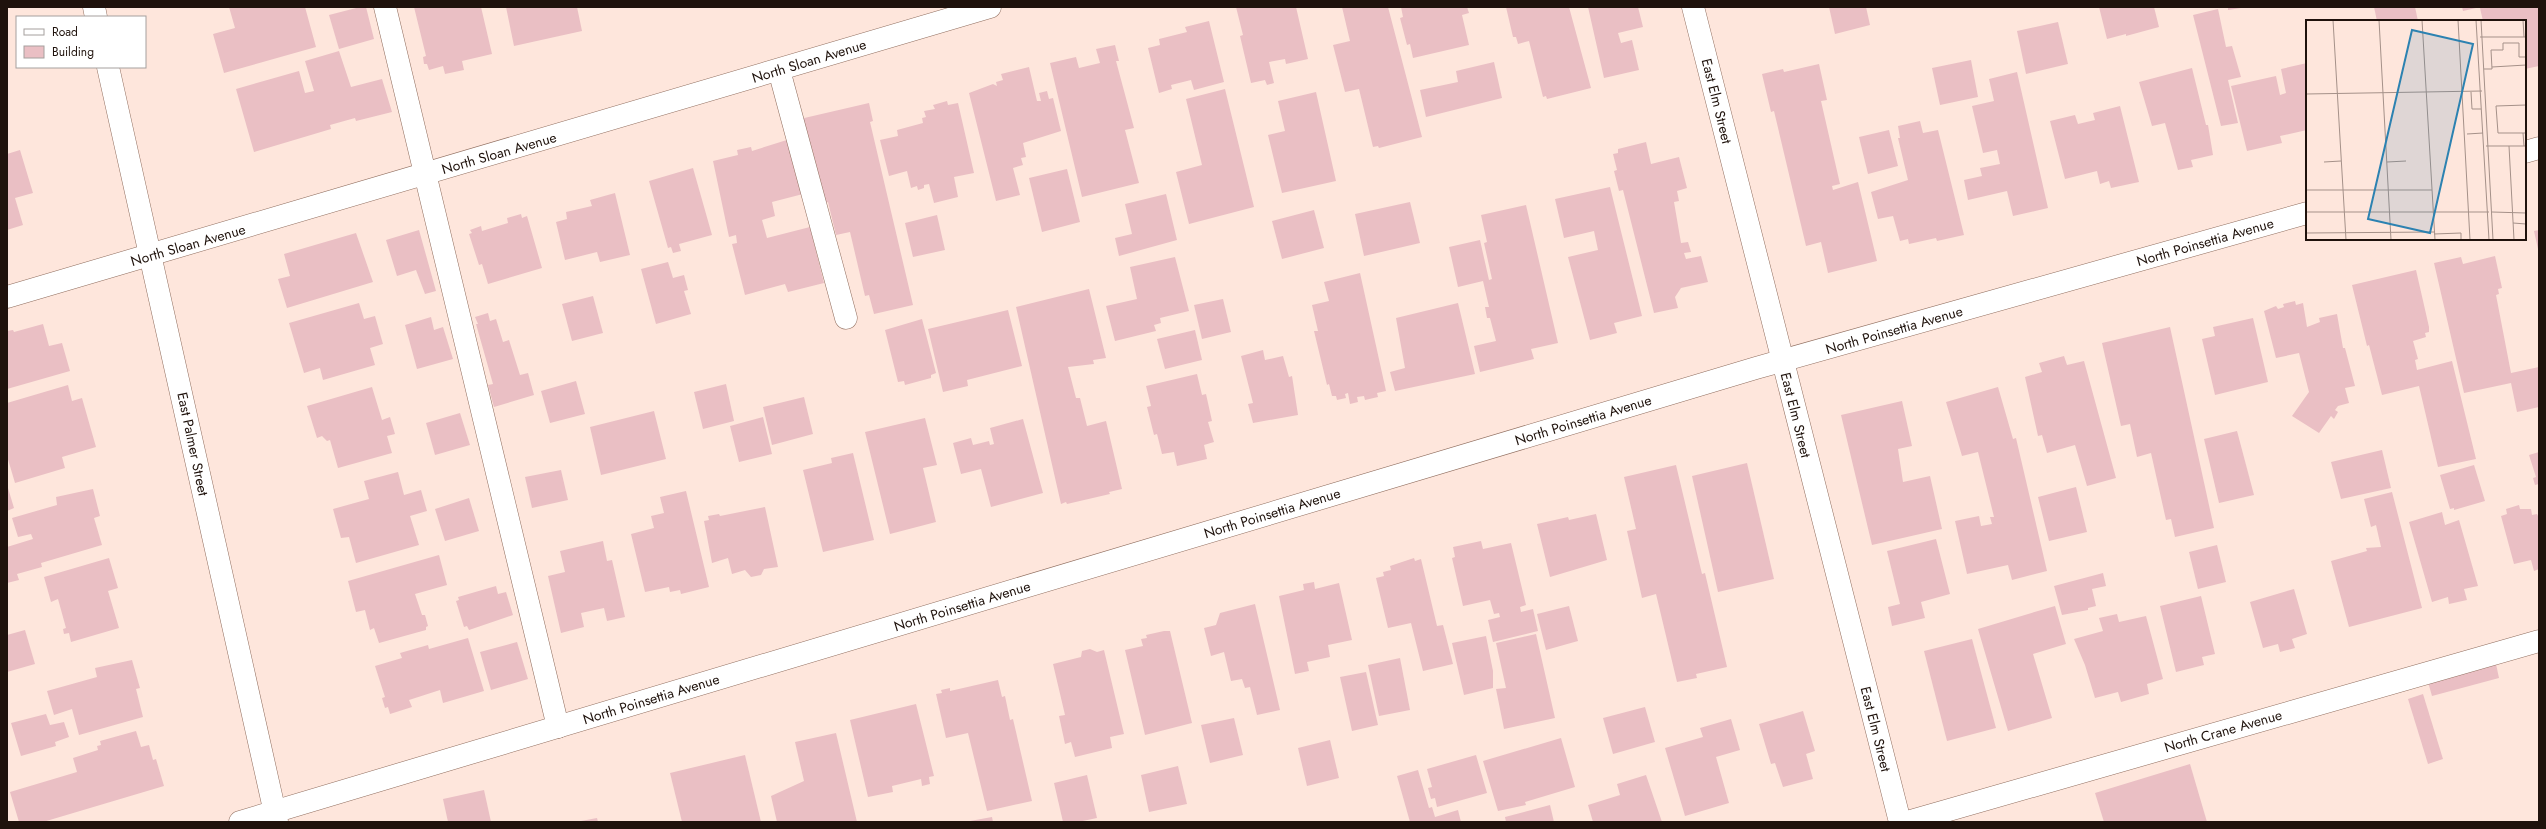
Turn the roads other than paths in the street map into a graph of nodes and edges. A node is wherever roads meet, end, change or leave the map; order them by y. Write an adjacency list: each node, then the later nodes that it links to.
1 (385, 7): 8 (street)
2 (990, 7): 5 (street, North Sloan Avenue)
3 (1693, 7): 13 (street, East Elm Street)
4 (108, 68): 10 (street, East Palmer Street)
5 (779, 70): 8 (street, North Sloan Avenue); 12 (street)
6 (2539, 148): 7 (street)
7 (2526, 152)
8 (424, 175): 10 (street, North Sloan Avenue); 15 (street)
9 (2306, 213): 13 (street, North Poinsettia Avenue)
10 (152, 256): 11 (street, North Sloan Avenue); 16 (street, East Palmer Street)
11 (7, 297)
12 (846, 318)
13 (1782, 361): 15 (street, North Poinsettia Avenue); 18 (street, East Elm Street)
14 (2539, 641): 19 (street, North Crane Avenue)
15 (558, 727): 16 (street, North Poinsettia Avenue)
16 (276, 817): 17 (street, North Poinsettia Avenue)
17 (240, 822)
18 (1900, 822)
19 (1907, 822)

